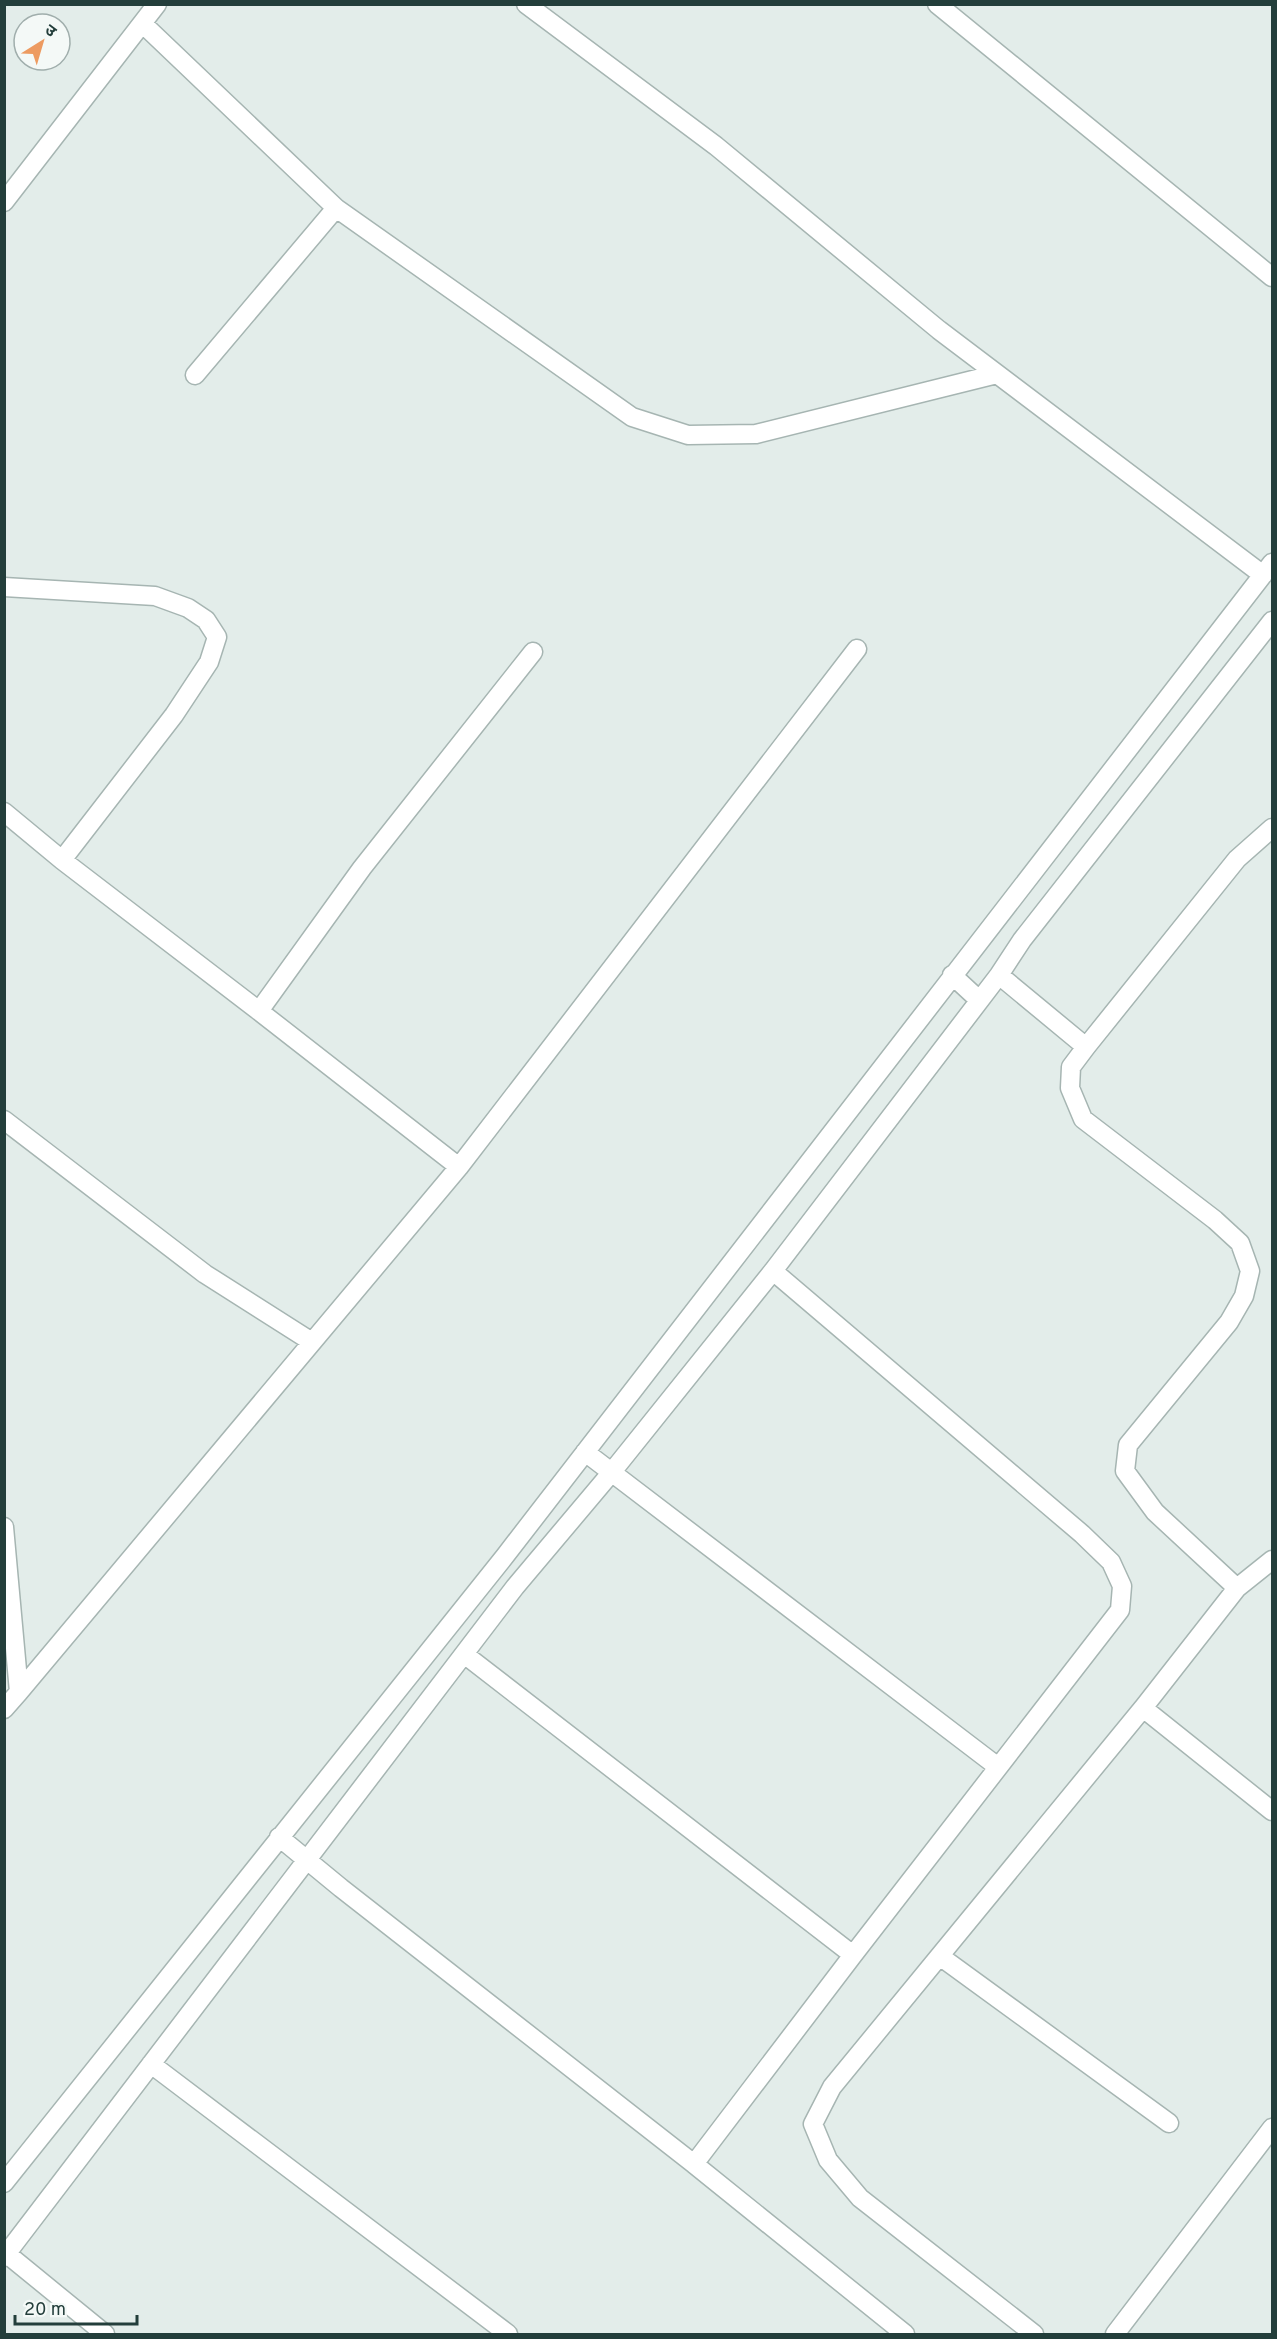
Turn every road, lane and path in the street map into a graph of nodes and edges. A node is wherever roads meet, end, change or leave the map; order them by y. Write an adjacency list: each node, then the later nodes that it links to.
1 (158, 4): 4 (street)
2 (526, 4): 8 (street)
3 (937, 4): 7 (street)
4 (143, 24): 5 (street); 6 (street)
5 (4, 202)
6 (336, 208): 8 (street); 9 (street)
7 (1272, 277)
8 (997, 374): 10 (street)
9 (195, 375)
10 (1268, 569): 18 (street)
11 (4, 587): 17 (street)
12 (1272, 621): 19 (street)
13 (857, 649): 24 (street)
14 (533, 652): 21 (street)
15 (4, 812): 17 (street)
16 (1272, 828): 22 (street)
17 (62, 860): 21 (street)
18 (952, 975): 20 (street); 27 (street)
19 (999, 975): 20 (street); 22 (street)
20 (979, 1000): 25 (street)
21 (259, 1011): 24 (street)
22 (1086, 1047): 31 (street)
23 (4, 1120): 26 (street)
24 (459, 1167): 26 (street)
25 (773, 1271): 28 (street); 36 (street)
26 (312, 1342): 33 (street)
27 (585, 1452): 28 (street); 38 (street)
28 (611, 1473): 32 (street); 36 (street)
29 (4, 1527): 33 (street)
30 (1272, 1560): 31 (street)
31 (1238, 1588): 34 (street)
32 (464, 1654): 39 (street); 40 (street)
33 (19, 1692): 35 (street)
34 (1143, 1708): 37 (street); 41 (street)
35 (4, 1709)
36 (998, 1767): 40 (street)
37 (1272, 1811)
38 (279, 1837): 39 (street); 46 (street)
39 (306, 1860): 42 (street); 45 (street)
40 (853, 1955): 45 (street)
41 (941, 1957): 43 (street); 51 (street)
42 (151, 2064): 47 (street); 49 (street)
43 (1169, 2123)
44 (1272, 2128): 52 (street)
45 (694, 2164): 50 (street)
46 (4, 2183)
47 (6, 2255): 48 (street)
48 (105, 2334)
49 (508, 2334)
50 (905, 2334)
51 (1034, 2334)
52 (1115, 2334)

